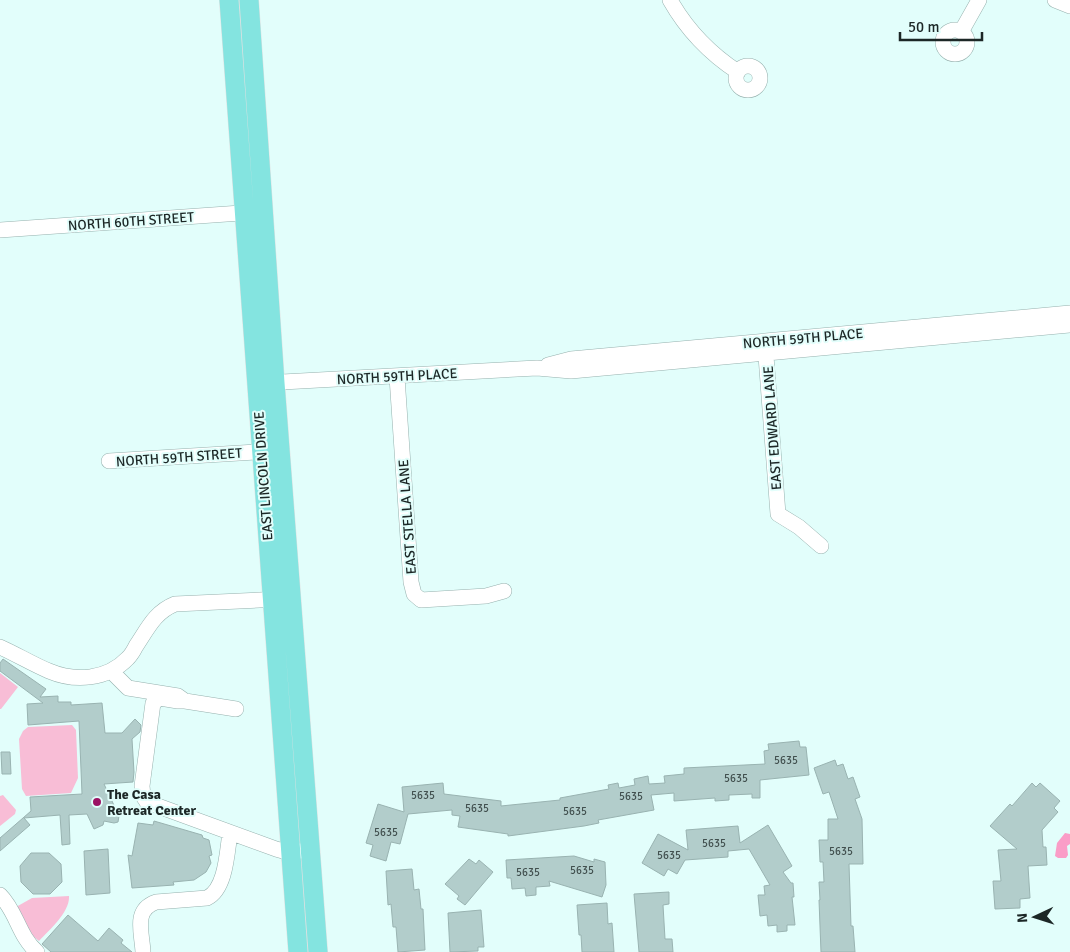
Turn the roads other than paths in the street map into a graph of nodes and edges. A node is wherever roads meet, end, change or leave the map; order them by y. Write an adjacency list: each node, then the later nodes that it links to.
1 (229, 0): 9 (main road, EAST LINCOLN DRIVE)
2 (249, 0): 8 (main road, EAST LINCOLN DRIVE)
3 (670, 0): 10 (street)
4 (979, 0): 7 (street)
5 (1055, 0): 6 (street)
6 (1070, 6)
7 (961, 32)
8 (253, 66): 9 (main road); 11 (main road, EAST LINCOLN DRIVE)
9 (234, 68): 11 (main road, EAST LINCOLN DRIVE)
10 (738, 72)
11 (254, 212): 12 (street, NORTH 60TH STREET); 17 (main road, EAST LINCOLN DRIVE)
12 (0, 230)
13 (1070, 313): 15 (street, NORTH 59TH PLACE)
14 (1070, 325): 15 (street, NORTH 59TH PLACE)
15 (766, 348): 16 (street, NORTH 59TH PLACE); 20 (street, EAST EDWARD LANE)
16 (397, 377): 17 (street, NORTH 59TH PLACE); 21 (street, EAST STELLA LANE)
17 (266, 383): 18 (main road, EAST LINCOLN DRIVE)
18 (271, 451): 19 (street, NORTH 59TH STREET); 22 (main road, EAST LINCOLN DRIVE)
19 (108, 462)
20 (821, 546)
21 (504, 591)
22 (281, 599): 24 (street); 30 (main road, EAST LINCOLN DRIVE); 31 (main road, EAST LINCOLN DRIVE)
23 (0, 647): 24 (street)
24 (111, 671): 25 (street)
25 (143, 690): 26 (street); 27 (street)
26 (185, 701): 27 (street); 28 (street)
27 (153, 703): 29 (street)
28 (236, 709)
29 (230, 833): 31 (street); 34 (street)
30 (310, 850): 31 (street); 36 (main road, EAST LINCOLN DRIVE)
31 (291, 851): 35 (main road, EAST LINCOLN DRIVE)
32 (0, 895): 33 (street)
33 (37, 952)
34 (143, 952)
35 (298, 952)
36 (318, 952)

